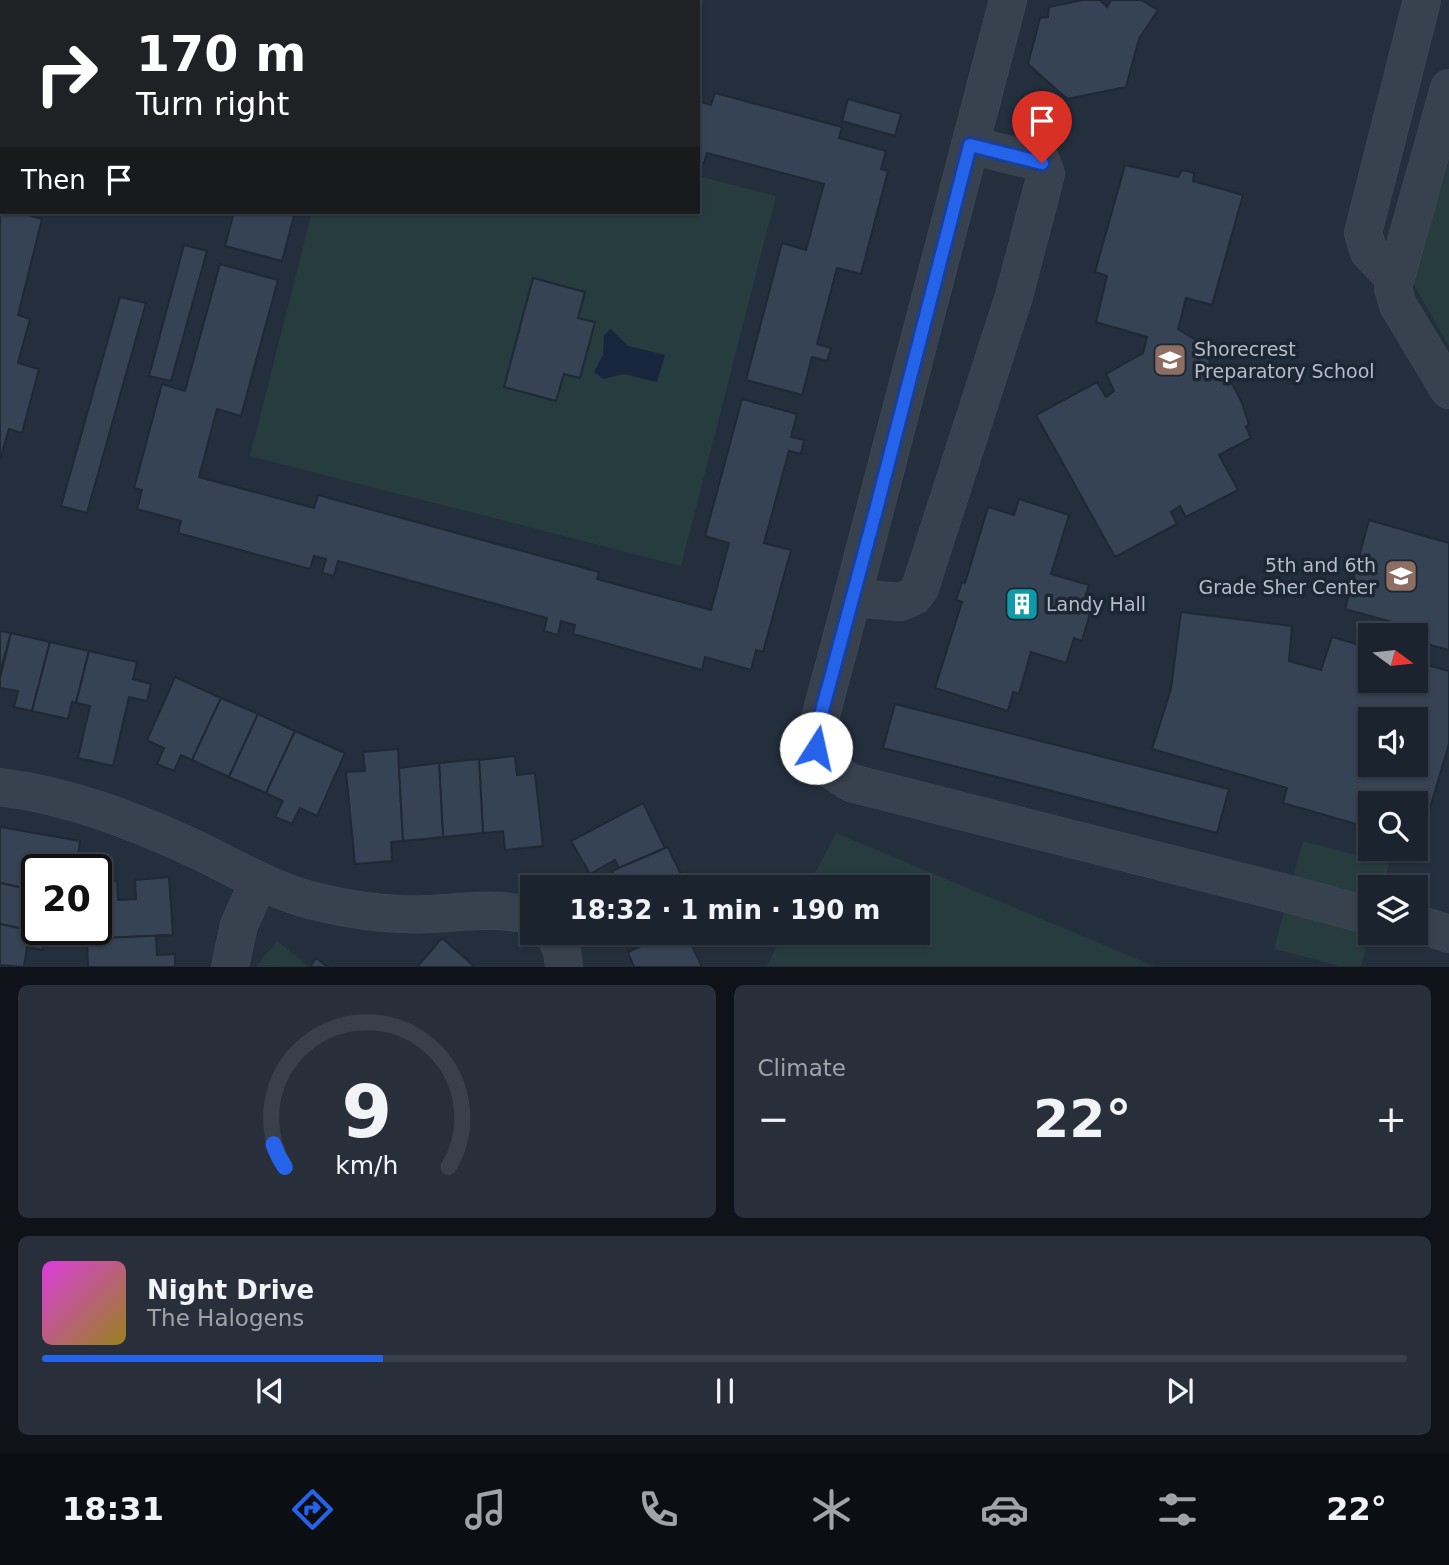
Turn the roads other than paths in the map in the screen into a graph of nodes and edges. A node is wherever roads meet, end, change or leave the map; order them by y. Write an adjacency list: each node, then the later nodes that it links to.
1 (1008, 0): 4 (street)
2 (1422, 0): 5 (street)
3 (1449, 88): 5 (street)
4 (970, 145): 7 (street); 7 (street)
5 (1395, 279): 6 (street)
6 (1449, 390)
7 (852, 598): 11 (street)
8 (0, 787): 9 (street)
9 (259, 881): 10 (street); 15 (street)
10 (520, 913)
11 (1358, 913)
12 (1428, 927): 13 (street)
13 (1449, 934)
14 (559, 945): 16 (street)
15 (230, 967)
16 (564, 967)

